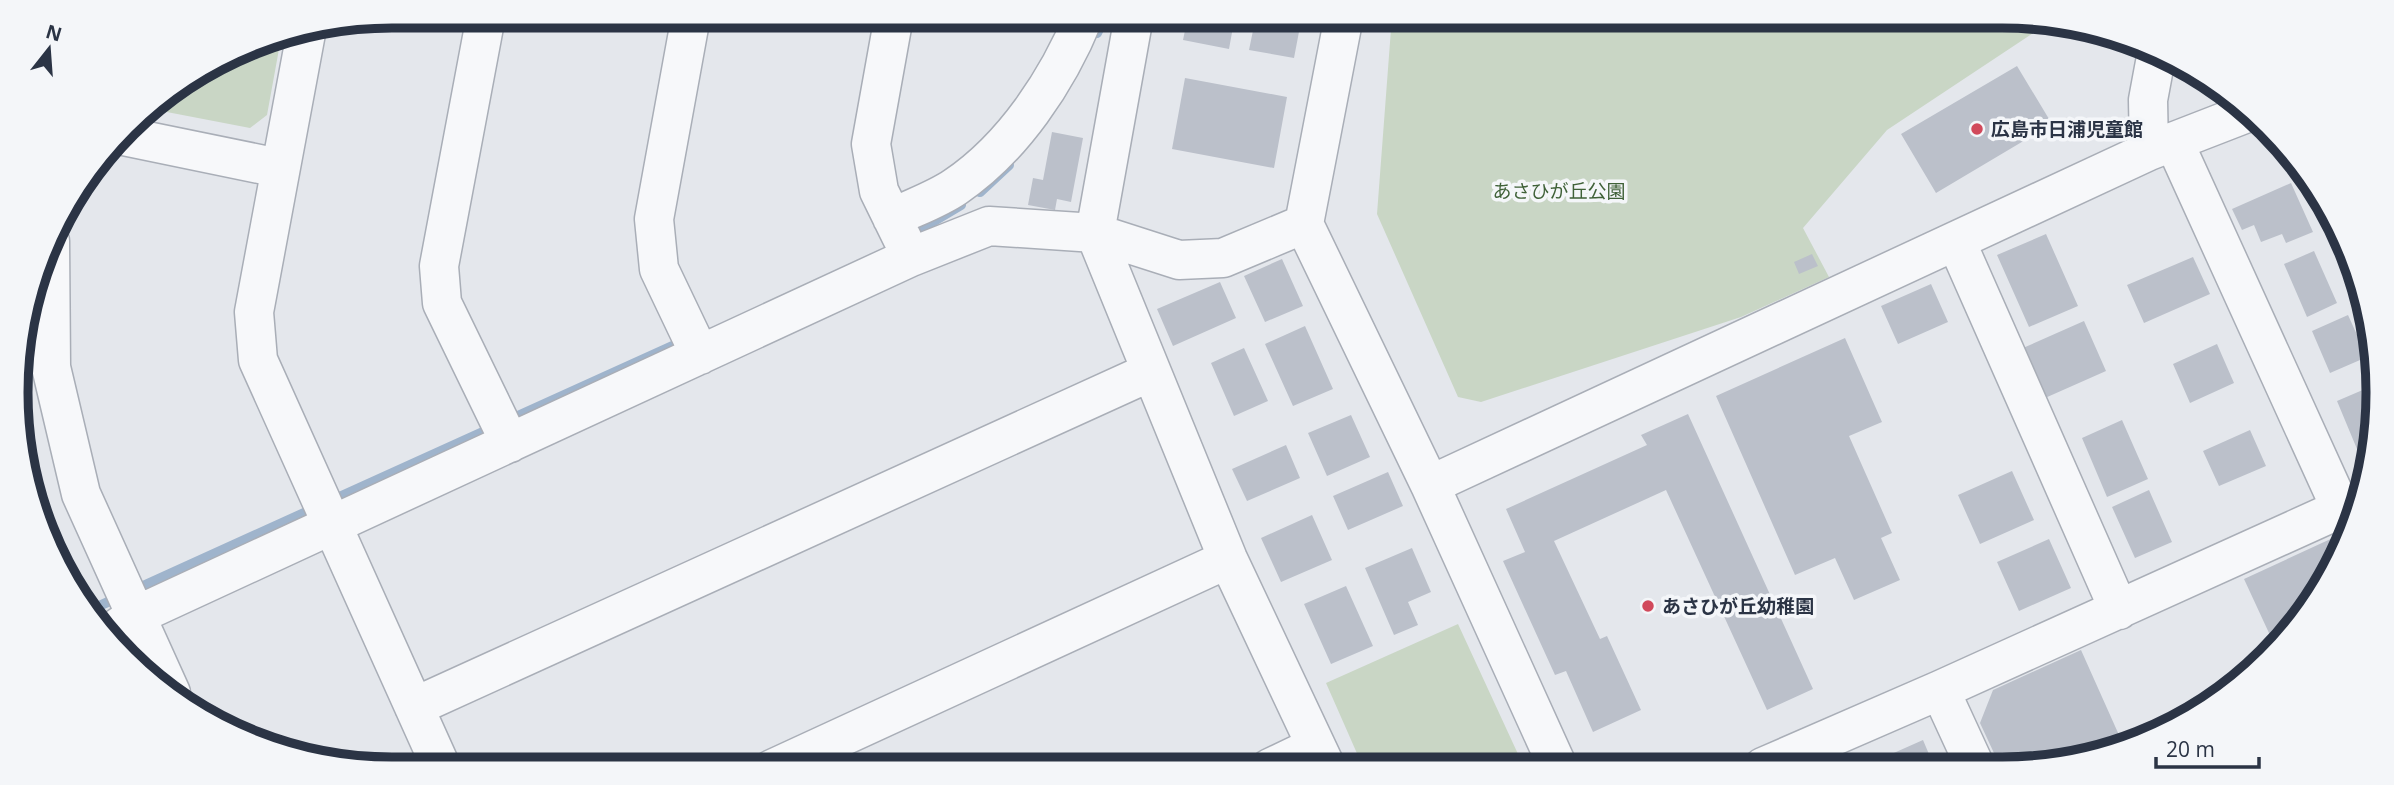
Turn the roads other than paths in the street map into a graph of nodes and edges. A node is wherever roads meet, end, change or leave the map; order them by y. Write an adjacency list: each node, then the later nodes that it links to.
1 (484, 28): 21 (street)
2 (689, 28): 19 (street)
3 (892, 28): 13 (street)
4 (1078, 28): 13 (street)
5 (1132, 28): 15 (street)
6 (1342, 28): 14 (street)
7 (305, 38): 12 (street)
8 (2155, 62): 11 (street)
9 (2239, 116): 11 (street)
10 (132, 138): 12 (street)
11 (2162, 146): 16 (street); 23 (street)
12 (279, 168): 25 (street)
13 (892, 218): 17 (street)
14 (1304, 224): 15 (street); 22 (street)
15 (1095, 233): 17 (street); 20 (street)
16 (1956, 241): 22 (street); 27 (street)
17 (911, 257): 19 (street)
18 (50, 267): 28 (street)
19 (700, 355): 21 (street)
20 (1150, 372): 26 (street); 31 (street)
21 (510, 443): 25 (street)
22 (1430, 485): 35 (street)
23 (2350, 501)
24 (2348, 505): 27 (street)
25 (330, 525): 28 (street); 31 (street)
26 (1228, 559): 33 (street); 34 (street)
27 (2119, 610): 30 (street)
28 (123, 624): 29 (street)
29 (154, 669)
30 (1940, 690): 36 (street); 37 (street)
31 (414, 707): 32 (street)
32 (437, 757)
33 (798, 757)
34 (1321, 757)
35 (1553, 757)
36 (1786, 757)
37 (1971, 757)

